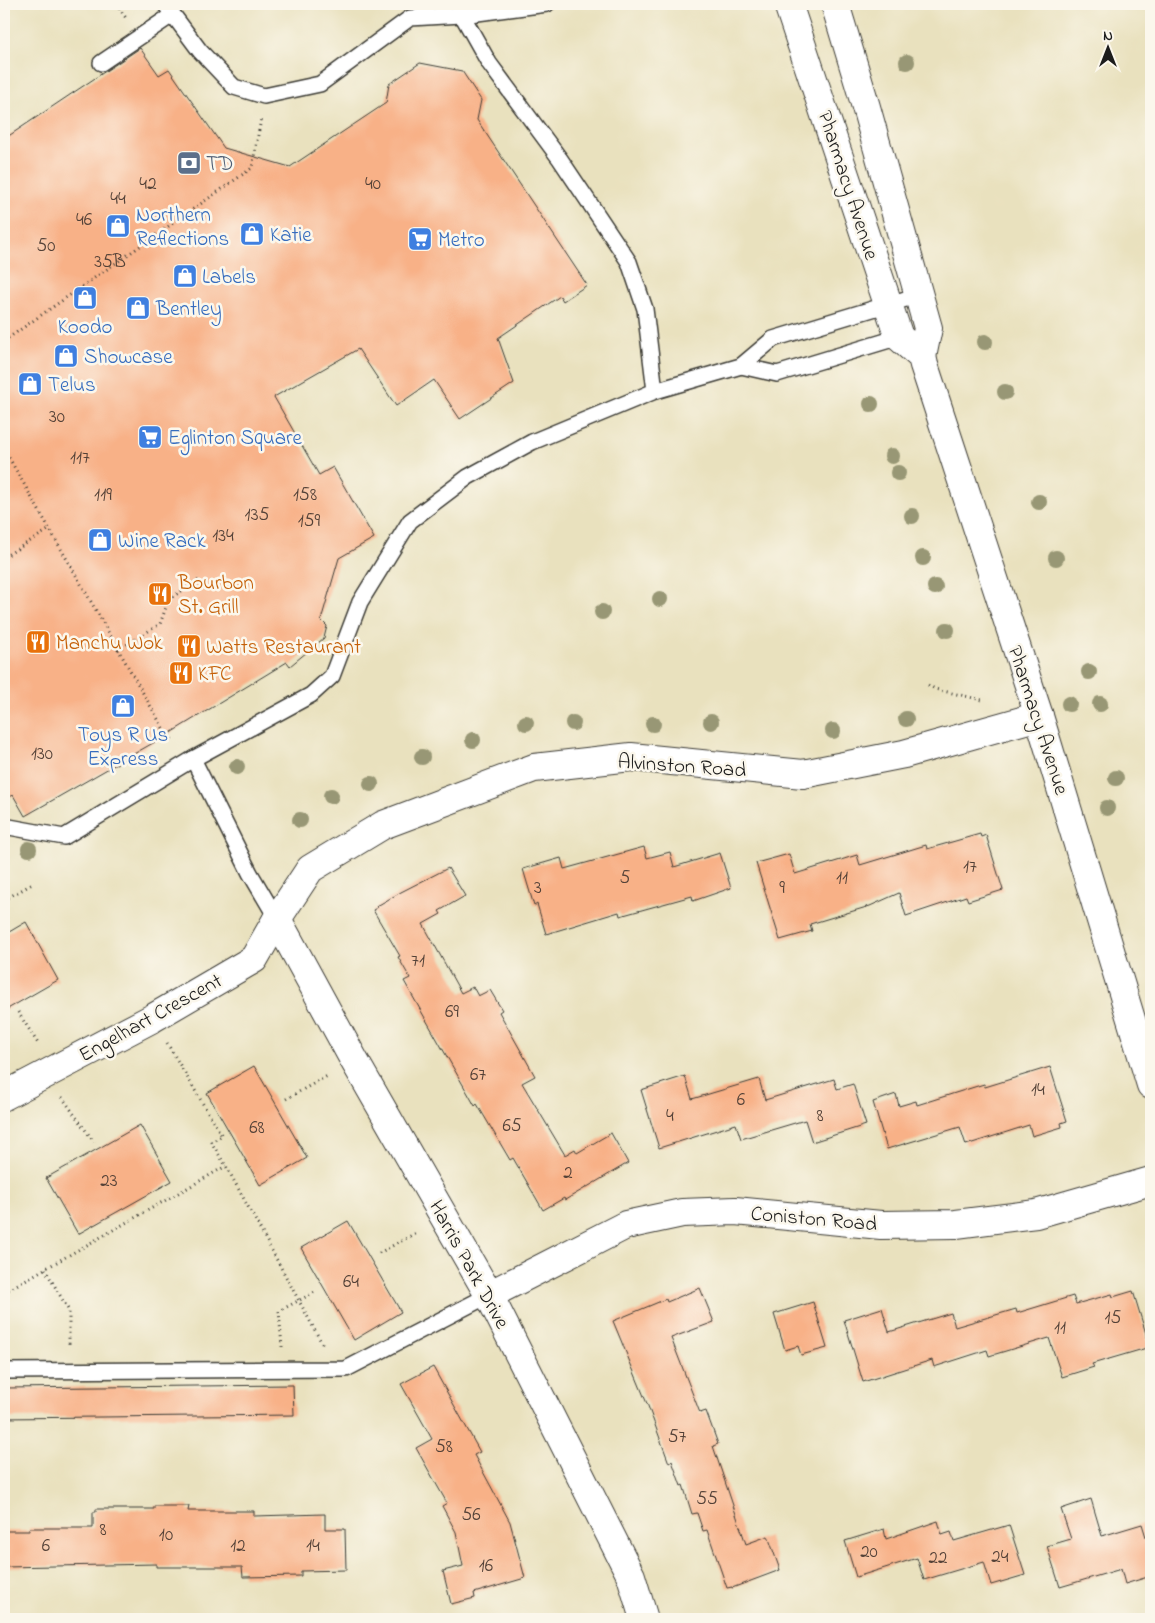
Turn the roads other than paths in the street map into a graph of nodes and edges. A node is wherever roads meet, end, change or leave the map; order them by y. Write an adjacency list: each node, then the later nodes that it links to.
1 (547, 4): 5 (lane)
2 (788, 4): 8 (street, Pharmacy Avenue)
3 (835, 4): 7 (street, Pharmacy Avenue)
4 (169, 9): 5 (lane); 6 (lane)
5 (462, 15): 13 (lane)
6 (101, 63)
7 (919, 295): 8 (lane); 9 (street, Pharmacy Avenue)
8 (888, 304): 10 (street, Pharmacy Avenue); 12 (lane)
9 (928, 328): 10 (lane); 11 (street, Pharmacy Avenue)
10 (899, 337): 11 (street, Pharmacy Avenue); 12 (lane)
11 (922, 358): 14 (street, Pharmacy Avenue)
12 (741, 366): 13 (lane)
13 (655, 391): 15 (lane)
14 (1039, 716): 17 (street, Alvinston Road); 18 (street, Pharmacy Avenue)
15 (193, 759): 16 (lane); 17 (lane)
16 (4, 826)
17 (277, 919): 19 (street, Engelhart Crescent); 21 (street, Harris Park Drive)
18 (1151, 1085)
19 (4, 1096)
20 (1151, 1181): 21 (street, Coniston Road)
21 (489, 1295): 22 (lane); 23 (street, Harris Park Drive)
22 (4, 1371)
23 (644, 1619)

